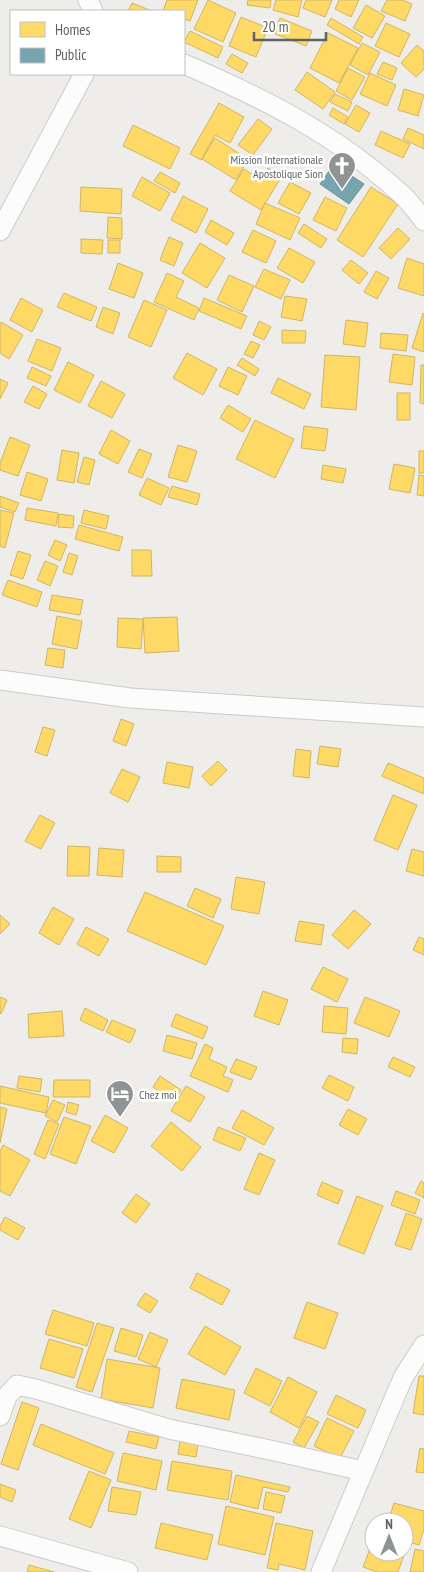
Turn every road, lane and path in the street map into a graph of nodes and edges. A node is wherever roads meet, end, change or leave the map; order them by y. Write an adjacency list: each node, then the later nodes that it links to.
1 (185, 64): 3 (street)
2 (83, 75): 4 (street)
3 (424, 221)
4 (0, 231)
5 (0, 680): 6 (street)
6 (424, 717)
7 (424, 1344): 9 (street)
8 (0, 1416): 9 (street)
9 (363, 1471): 12 (street)
10 (0, 1536): 11 (street)
11 (128, 1572)
12 (321, 1572)

